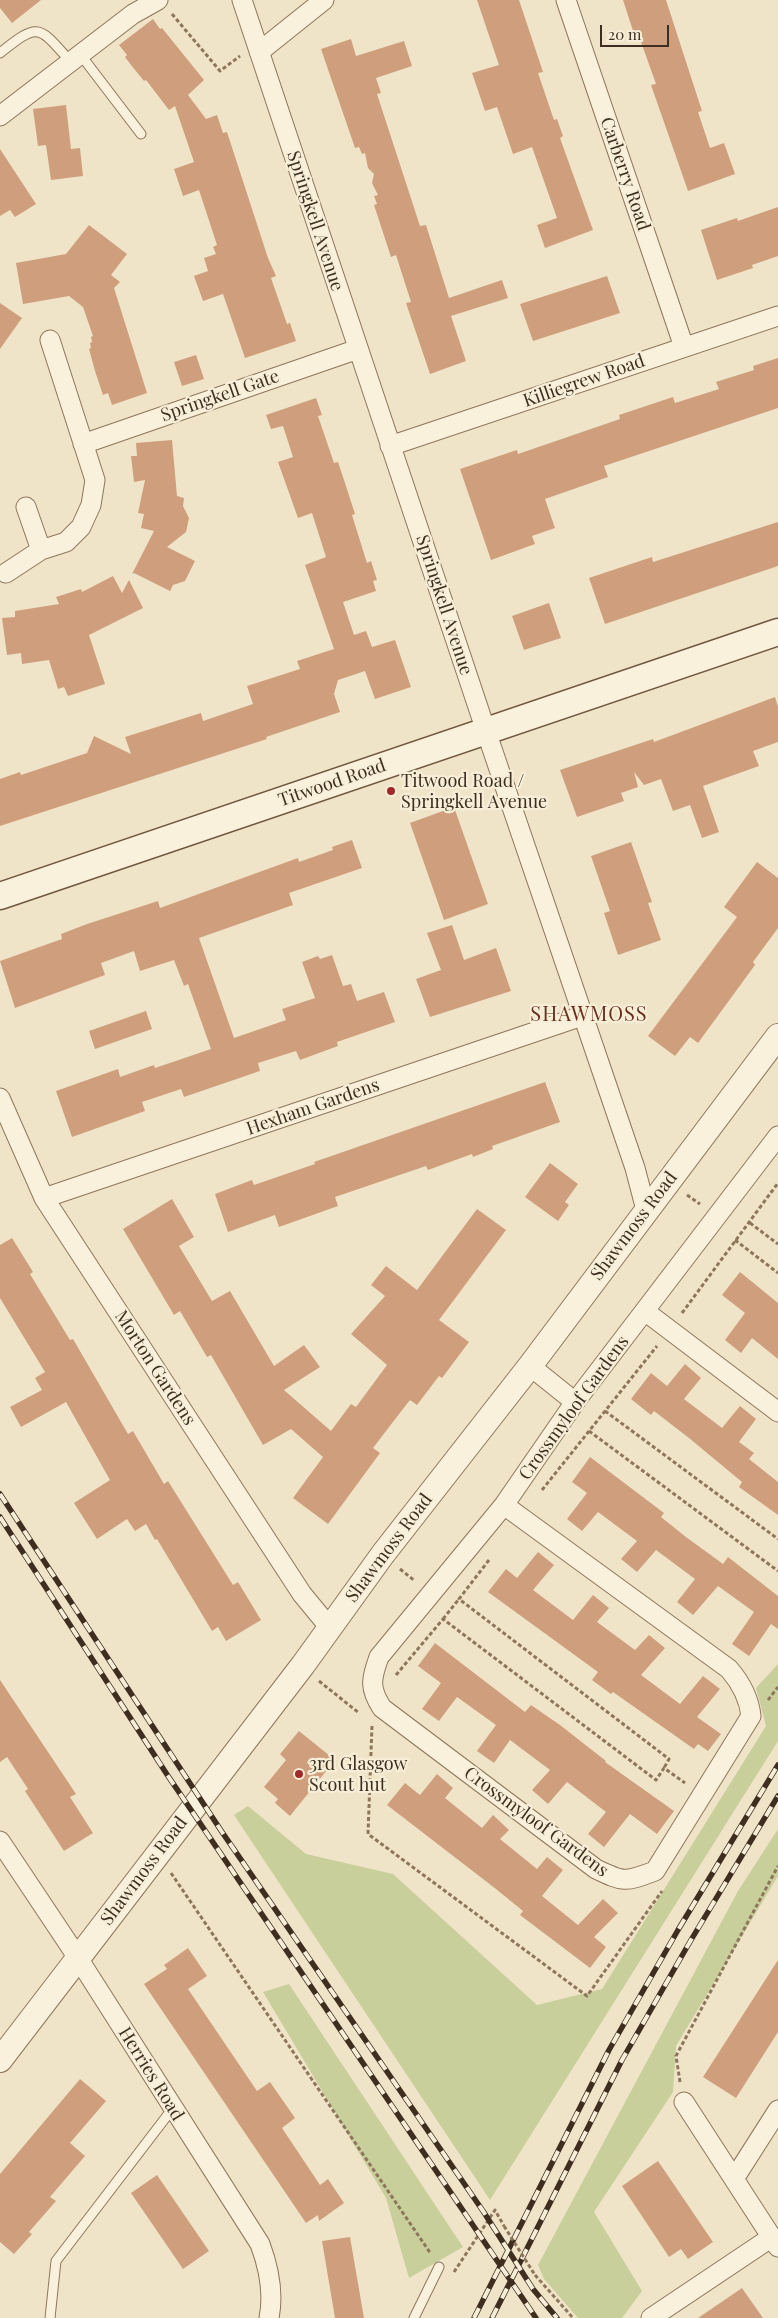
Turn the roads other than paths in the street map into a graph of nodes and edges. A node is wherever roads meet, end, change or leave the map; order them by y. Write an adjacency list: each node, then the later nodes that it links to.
1 (242, 0): 5 (street, Springkell Avenue)
2 (324, 0): 5 (street)
3 (566, 0): 12 (street, Carberry Road)
4 (162, 4): 7 (street)
5 (258, 48): 13 (street, Springkell Avenue)
6 (0, 53): 7 (lane)
7 (75, 57): 8 (street); 9 (lane)
8 (0, 116)
9 (141, 134)
10 (778, 316): 12 (street, Killiegrew Road)
11 (50, 340): 14 (street)
12 (684, 348): 15 (street, Killiegrew Road)
13 (358, 349): 14 (street, Springkell Gate); 15 (street, Springkell Avenue)
14 (83, 444): 17 (street)
15 (390, 446): 20 (street, Springkell Avenue)
16 (26, 507): 17 (street)
17 (41, 550): 18 (street)
18 (6, 573)
19 (778, 632): 20 (main road, Titwood Road)
20 (486, 731): 21 (main road, Titwood Road); 22 (street, Springkell Avenue)
21 (0, 896)
22 (582, 1016): 26 (street, Hexham Gardens); 27 (street, Springkell Avenue)
23 (778, 1036): 27 (street, Shawmoss Road)
24 (0, 1098): 26 (street, Morton Gardens)
25 (778, 1136): 28 (street, Crossmyloof Gardens)
26 (44, 1198): 33 (street, Morton Gardens)
27 (646, 1210): 29 (street, Shawmoss Road)
28 (646, 1312): 30 (street, Crossmyloof Gardens); 31 (street)
29 (530, 1366): 30 (street); 33 (street, Shawmoss Road)
30 (575, 1402): 32 (street, Crossmyloof Gardens)
31 (778, 1412)
32 (504, 1505): 32 (street, Crossmyloof Gardens)
33 (330, 1628): 35 (street, Shawmoss Road)
34 (0, 1841): 35 (street, Herries Road)
35 (78, 1958): 36 (street, Shawmoss Road); 38 (street, Herries Road)
36 (0, 2060)
37 (684, 2102): 40 (street)
38 (173, 2108): 43 (lane); 44 (street, Herries Road)
39 (778, 2110): 40 (street)
40 (734, 2179): 41 (street)
41 (776, 2242): 46 (street)
42 (439, 2267): 45 (lane)
43 (50, 2318)
44 (269, 2318)
45 (414, 2318)
46 (650, 2318)

